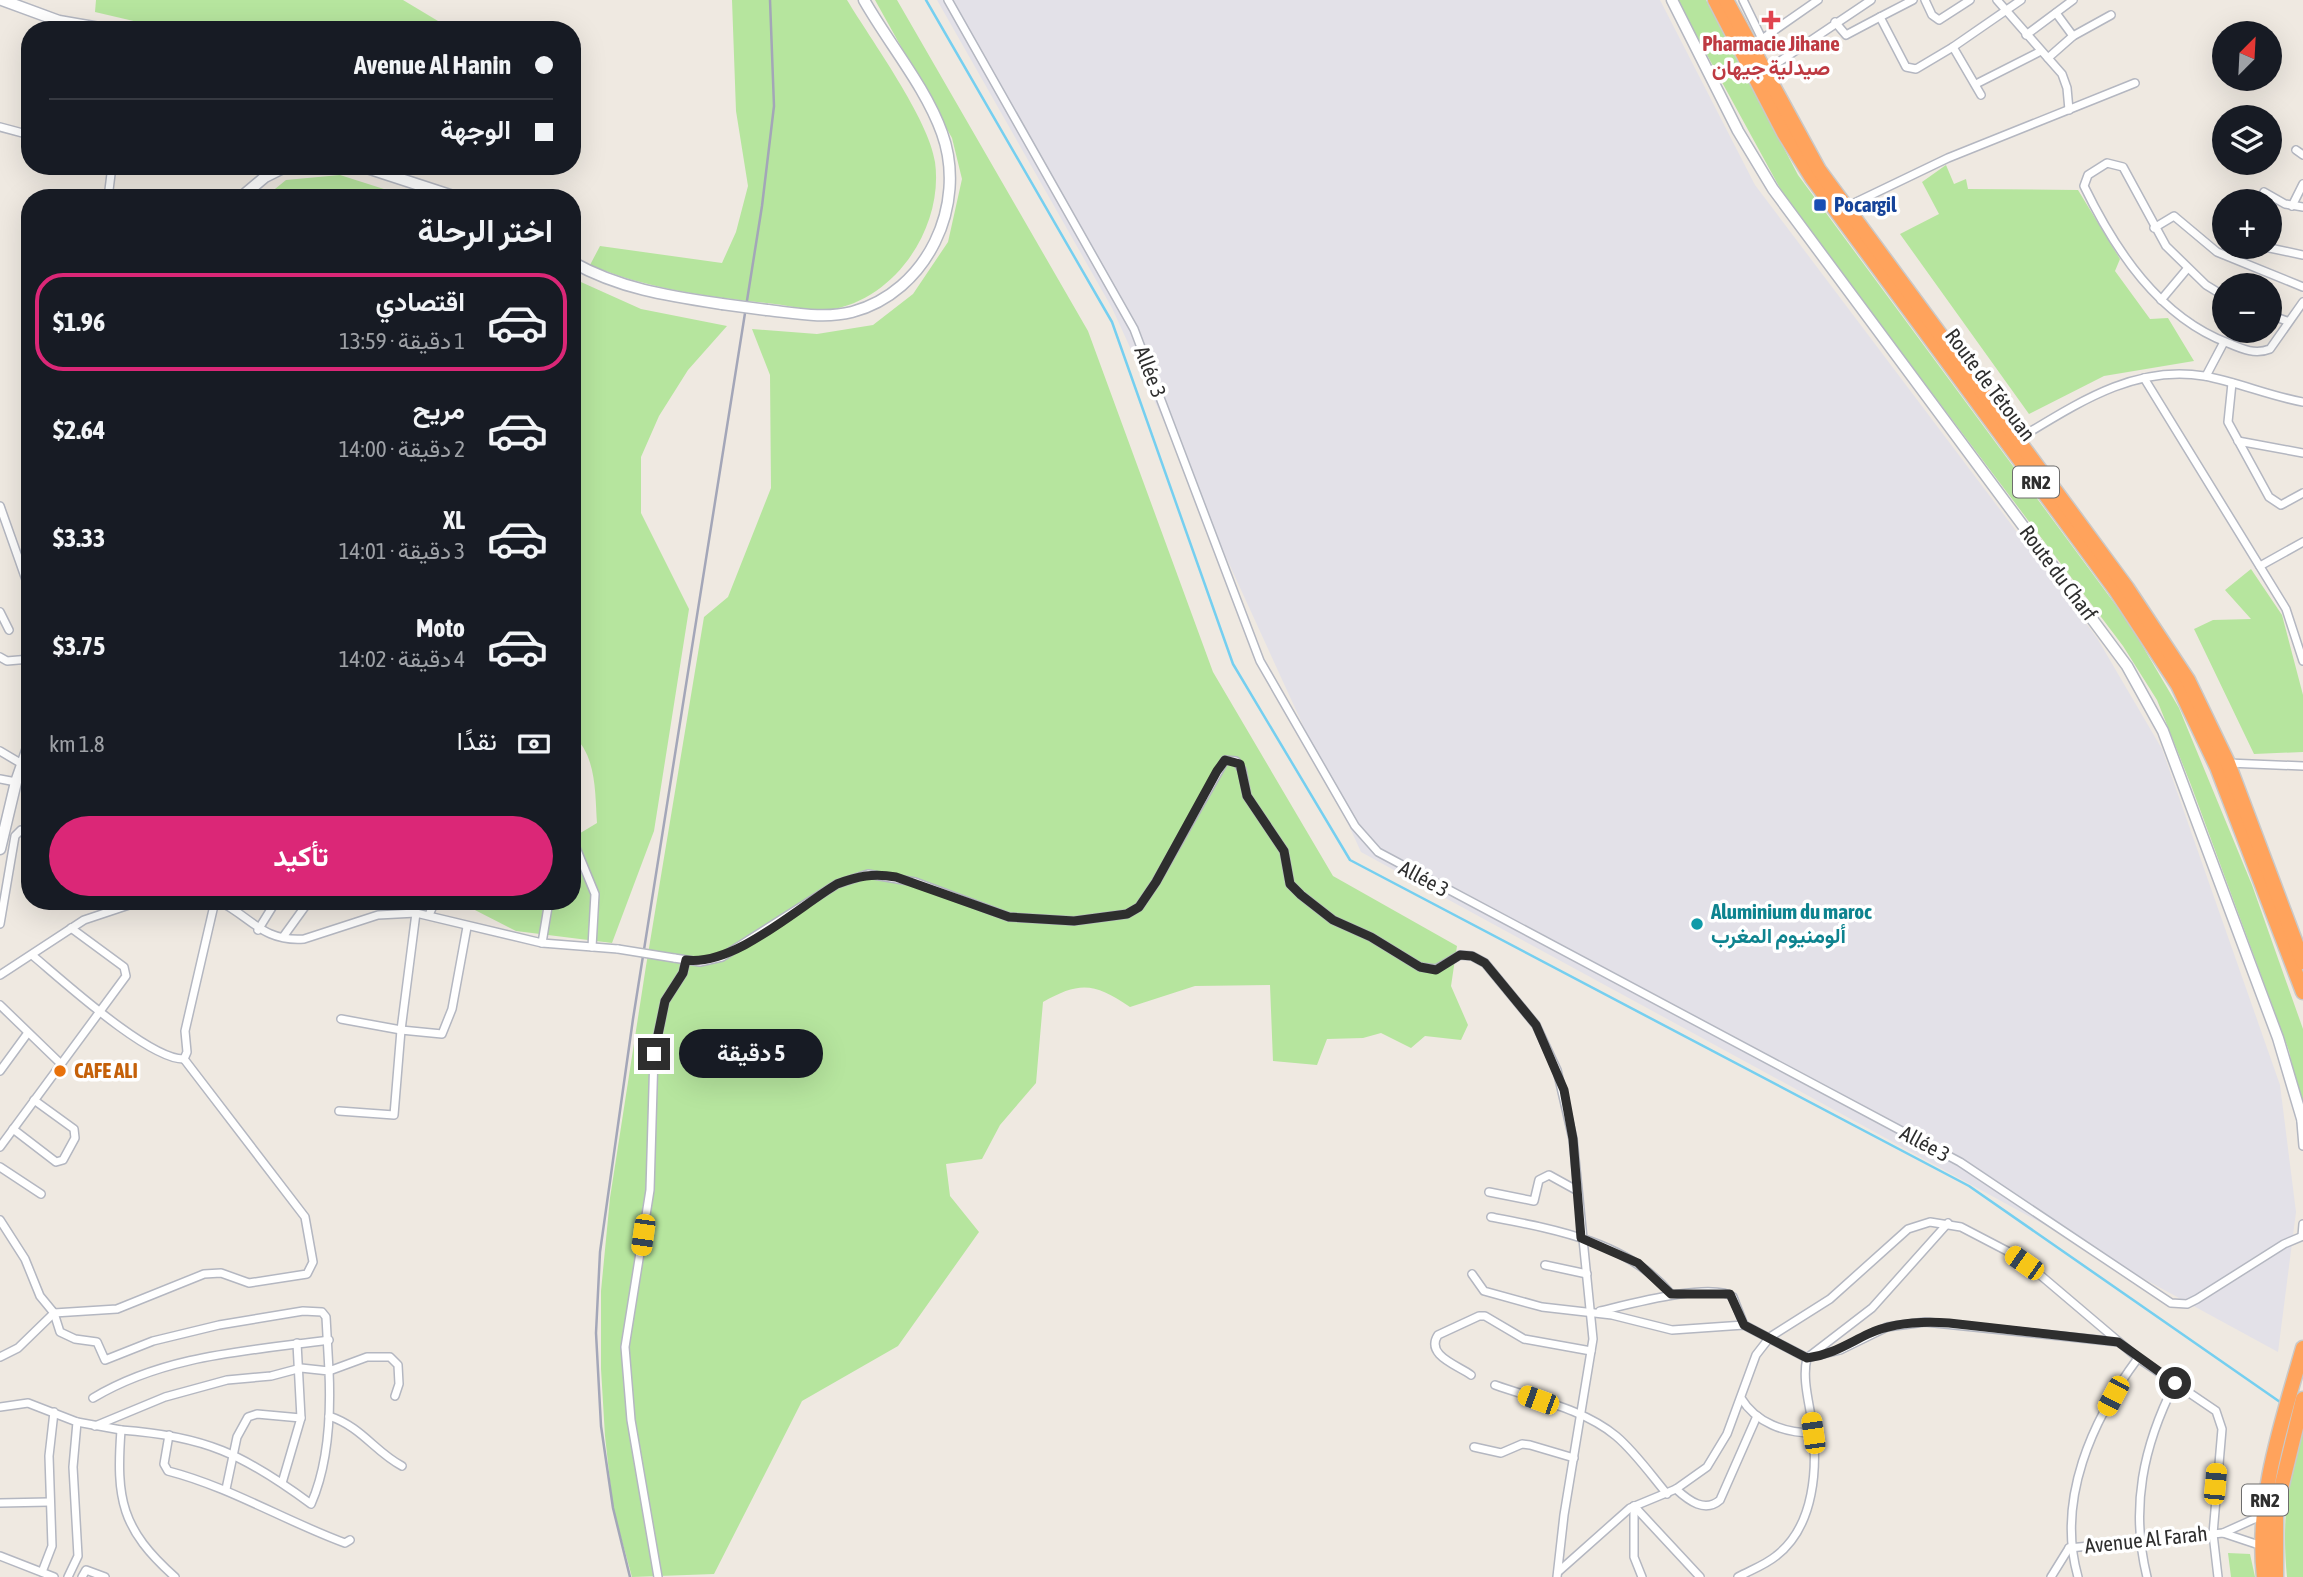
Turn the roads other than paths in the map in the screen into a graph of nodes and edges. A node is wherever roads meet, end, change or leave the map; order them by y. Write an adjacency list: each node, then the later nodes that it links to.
1 (2, 0): 20 (street)
2 (864, 0): 47 (street, bridge)
3 (948, 0): 131 (street, Allée 3)
4 (1672, 0): 119 (street, Route du Charf)
5 (1715, 0): 108 (highway, Route de Tétouan / RN2)
6 (1726, 0): 24 (highway, Route de Tétouan / RN2)
7 (1744, 0): 24 (street)
8 (1818, 0): 24 (street)
9 (1871, 0): 21 (street)
10 (1913, 0): 19 (street)
11 (1925, 0): 12 (street)
12 (1970, 0)
13 (1997, 0): 16 (street)
14 (2021, 0): 16 (street)
15 (2073, 0): 17 (street)
16 (2006, 10): 22 (street); 25 (street)
17 (2056, 13): 22 (street); 23 (street)
18 (2111, 15): 23 (street)
19 (1880, 17): 21 (street); 25 (street)
20 (59, 21)
21 (1835, 22): 28 (street)
22 (2026, 35): 26 (street)
23 (2073, 36): 27 (street)
24 (1757, 43): 28 (highway, Route de Tétouan / RN2)
25 (1953, 47): 30 (street)
26 (2041, 51): 27 (street); 30 (street)
27 (2048, 58): 32 (street)
28 (1764, 72): 43 (highway, Route de Tétouan / RN2)
29 (2135, 83): 32 (street)
30 (1976, 84): 31 (street)
31 (1981, 95)
32 (2069, 110): 43 (street)
33 (0, 127): 34 (street)
34 (21, 133)
35 (269, 175): 38 (street)
36 (389, 175): 39 (street)
37 (2303, 184): 41 (street)
38 (251, 189)
39 (431, 189)
40 (2282, 201): 41 (street)
41 (2292, 206): 42 (street)
42 (2303, 207)
43 (1845, 208): 64 (highway, Route de Tétouan / RN2)
44 (2154, 228): 48 (street); 49 (street); 51 (street)
45 (2282, 251): 46 (street)
46 (2303, 255)
47 (581, 266)
48 (2187, 268): 50 (street); 51 (street)
49 (2303, 286)
50 (2212, 287)
51 (2161, 300): 56 (street)
52 (2303, 302): 54 (street)
53 (2282, 319): 54 (street)
54 (2287, 321): 55 (street)
55 (2282, 330)
56 (2212, 334)
57 (2223, 343): 60 (street)
58 (2229, 343): 59 (street)
59 (2274, 343)
60 (2206, 376): 61 (street); 62 (street)
61 (2144, 378): 64 (street); 70 (street)
62 (2232, 383): 63 (street); 65 (street)
63 (2303, 402)
64 (2018, 439): 79 (highway, Route de Tétouan / RN2)
65 (2238, 441): 66 (street); 67 (street)
66 (2303, 453)
67 (2303, 493)
68 (0, 506): 71 (street)
69 (2303, 542): 70 (street)
70 (2260, 566): 76 (street)
71 (21, 570)
72 (0, 612): 73 (street)
73 (9, 630)
74 (0, 659): 75 (street)
75 (21, 659)
76 (2303, 661)
77 (0, 751): 78 (street)
78 (21, 759)
79 (2228, 763): 80 (street); 106 (highway, Route de Tétouan / RN2)
80 (2303, 766)
81 (21, 770): 83 (street)
82 (0, 779): 83 (street)
83 (16, 782): 85 (street)
84 (21, 830): 86 (street)
85 (0, 850): 86 (street)
86 (13, 853): 97 (street)
87 (581, 861): 103 (street)
88 (102, 910): 99 (street)
89 (215, 910): 114 (street)
90 (230, 910): 100 (street)
91 (270, 910): 100 (street)
92 (302, 910): 101 (street)
93 (431, 910): 96 (street)
94 (548, 910): 102 (street)
95 (416, 912): 96 (street); 101 (street); 112 (street)
96 (429, 915): 98 (street)
97 (0, 924)
98 (467, 927): 102 (street); 112 (street)
99 (71, 928): 104 (street); 110 (street)
100 (258, 930): 101 (street)
101 (283, 937)
102 (542, 943): 103 (street)
103 (592, 947): 105 (street, bridge)
104 (32, 955): 107 (street); 110 (street)
105 (686, 960): 124 (street); 197 (street)
106 (2303, 962)
107 (0, 975)
108 (2303, 992)
109 (0, 1005): 113 (street)
110 (99, 1011): 114 (street); 115 (street)
111 (341, 1019): 112 (street)
112 (401, 1030): 118 (street)
113 (27, 1034): 115 (street); 116 (street)
114 (184, 1059): 138 (street)
115 (60, 1063): 117 (street)
116 (1, 1068)
117 (34, 1100): 120 (street); 120 (street)
118 (340, 1111)
119 (2302, 1122): 121 (street)
120 (13, 1129): 122 (street)
121 (2303, 1146)
122 (0, 1147)
123 (0, 1167): 126 (street)
124 (1578, 1191): 125 (street); 132 (street)
125 (1489, 1192)
126 (41, 1194)
127 (1491, 1217): 132 (street)
128 (0, 1220): 138 (street)
129 (1948, 1223): 140 (street); 142 (street); 147 (street)
130 (2303, 1224): 131 (street)
131 (2303, 1236)
132 (1581, 1238): 135 (street); 136 (street)
133 (1545, 1265): 135 (street)
134 (1472, 1274): 137 (street)
135 (1587, 1275): 137 (street)
136 (1671, 1294): 137 (street); 139 (street)
137 (1592, 1312): 139 (street); 145 (street)
138 (54, 1313): 141 (street); 146 (street)
139 (1744, 1325): 140 (street)
140 (1770, 1337): 147 (street); 156 (street)
141 (329, 1340): 143 (street); 150 (street)
142 (2118, 1342): 147 (street); 148 (street)
143 (297, 1343): 149 (street); 155 (street)
144 (2303, 1348): 157 (highway, RN2)
145 (1591, 1351): 151 (street); 161 (street)
146 (0, 1356)
147 (1807, 1358): 168 (street)
148 (2138, 1359): 152 (street); 187 (street)
149 (301, 1368): 150 (street); 163 (street); 166 (street)
150 (329, 1371): 154 (street); 160 (street)
151 (1471, 1375)
152 (2175, 1383): 183 (street); 185 (street)
153 (1495, 1385): 161 (street)
154 (395, 1396)
155 (93, 1398)
156 (1741, 1398): 162 (street); 176 (street)
157 (2298, 1398): 165 (highway, RN2)
158 (0, 1407): 159 (street)
159 (54, 1412): 164 (street); 178 (street)
160 (329, 1416): 173 (street); 174 (street)
161 (1580, 1416): 172 (street); 177 (street)
162 (1757, 1416): 168 (street); 176 (street)
163 (301, 1418): 171 (street); 174 (street)
164 (77, 1422): 166 (street); 193 (street)
165 (2288, 1425): 181 (highway, RN2); 207 (highway, RN2)
166 (95, 1426): 167 (street)
167 (121, 1430): 169 (street); 196 (street)
168 (1813, 1433): 189 (street)
169 (169, 1435): 171 (street); 175 (street)
170 (1474, 1447): 172 (street)
171 (233, 1454): 174 (street); 175 (street)
172 (1574, 1458): 191 (street)
173 (402, 1466)
174 (282, 1483)
175 (226, 1489): 184 (street)
176 (1676, 1489): 177 (street)
177 (1667, 1494): 180 (street)
178 (50, 1502): 179 (street); 190 (street)
179 (0, 1503)
180 (1634, 1506): 191 (street); 198 (street); 199 (street)
181 (2263, 1515): 182 (street, Avenue Al Farah); 186 (highway, RN2)
182 (2223, 1533): 183 (street, Avenue Al Farah); 186 (street, Avenue Al Farah)
183 (2213, 1534): 185 (street, Avenue Al Farah); 205 (street)
184 (350, 1540)
185 (2138, 1543): 187 (street, Avenue Al Farah); 204 (street)
186 (2262, 1546): 206 (highway, RN2)
187 (2069, 1548): 202 (street); 203 (street)
188 (0, 1556): 190 (street)
189 (1756, 1568): 200 (street); 201 (street)
190 (42, 1572): 192 (street)
191 (1557, 1575)
192 (54, 1577)
193 (68, 1577)
194 (82, 1577): 195 (street)
195 (105, 1577)
196 (175, 1577)
197 (659, 1577)
198 (1642, 1577)
199 (1700, 1577)
200 (1738, 1577)
201 (1750, 1577)
202 (2051, 1577)
203 (2078, 1577)
204 (2147, 1577)
205 (2218, 1577)
206 (2264, 1577)
207 (2276, 1577)

